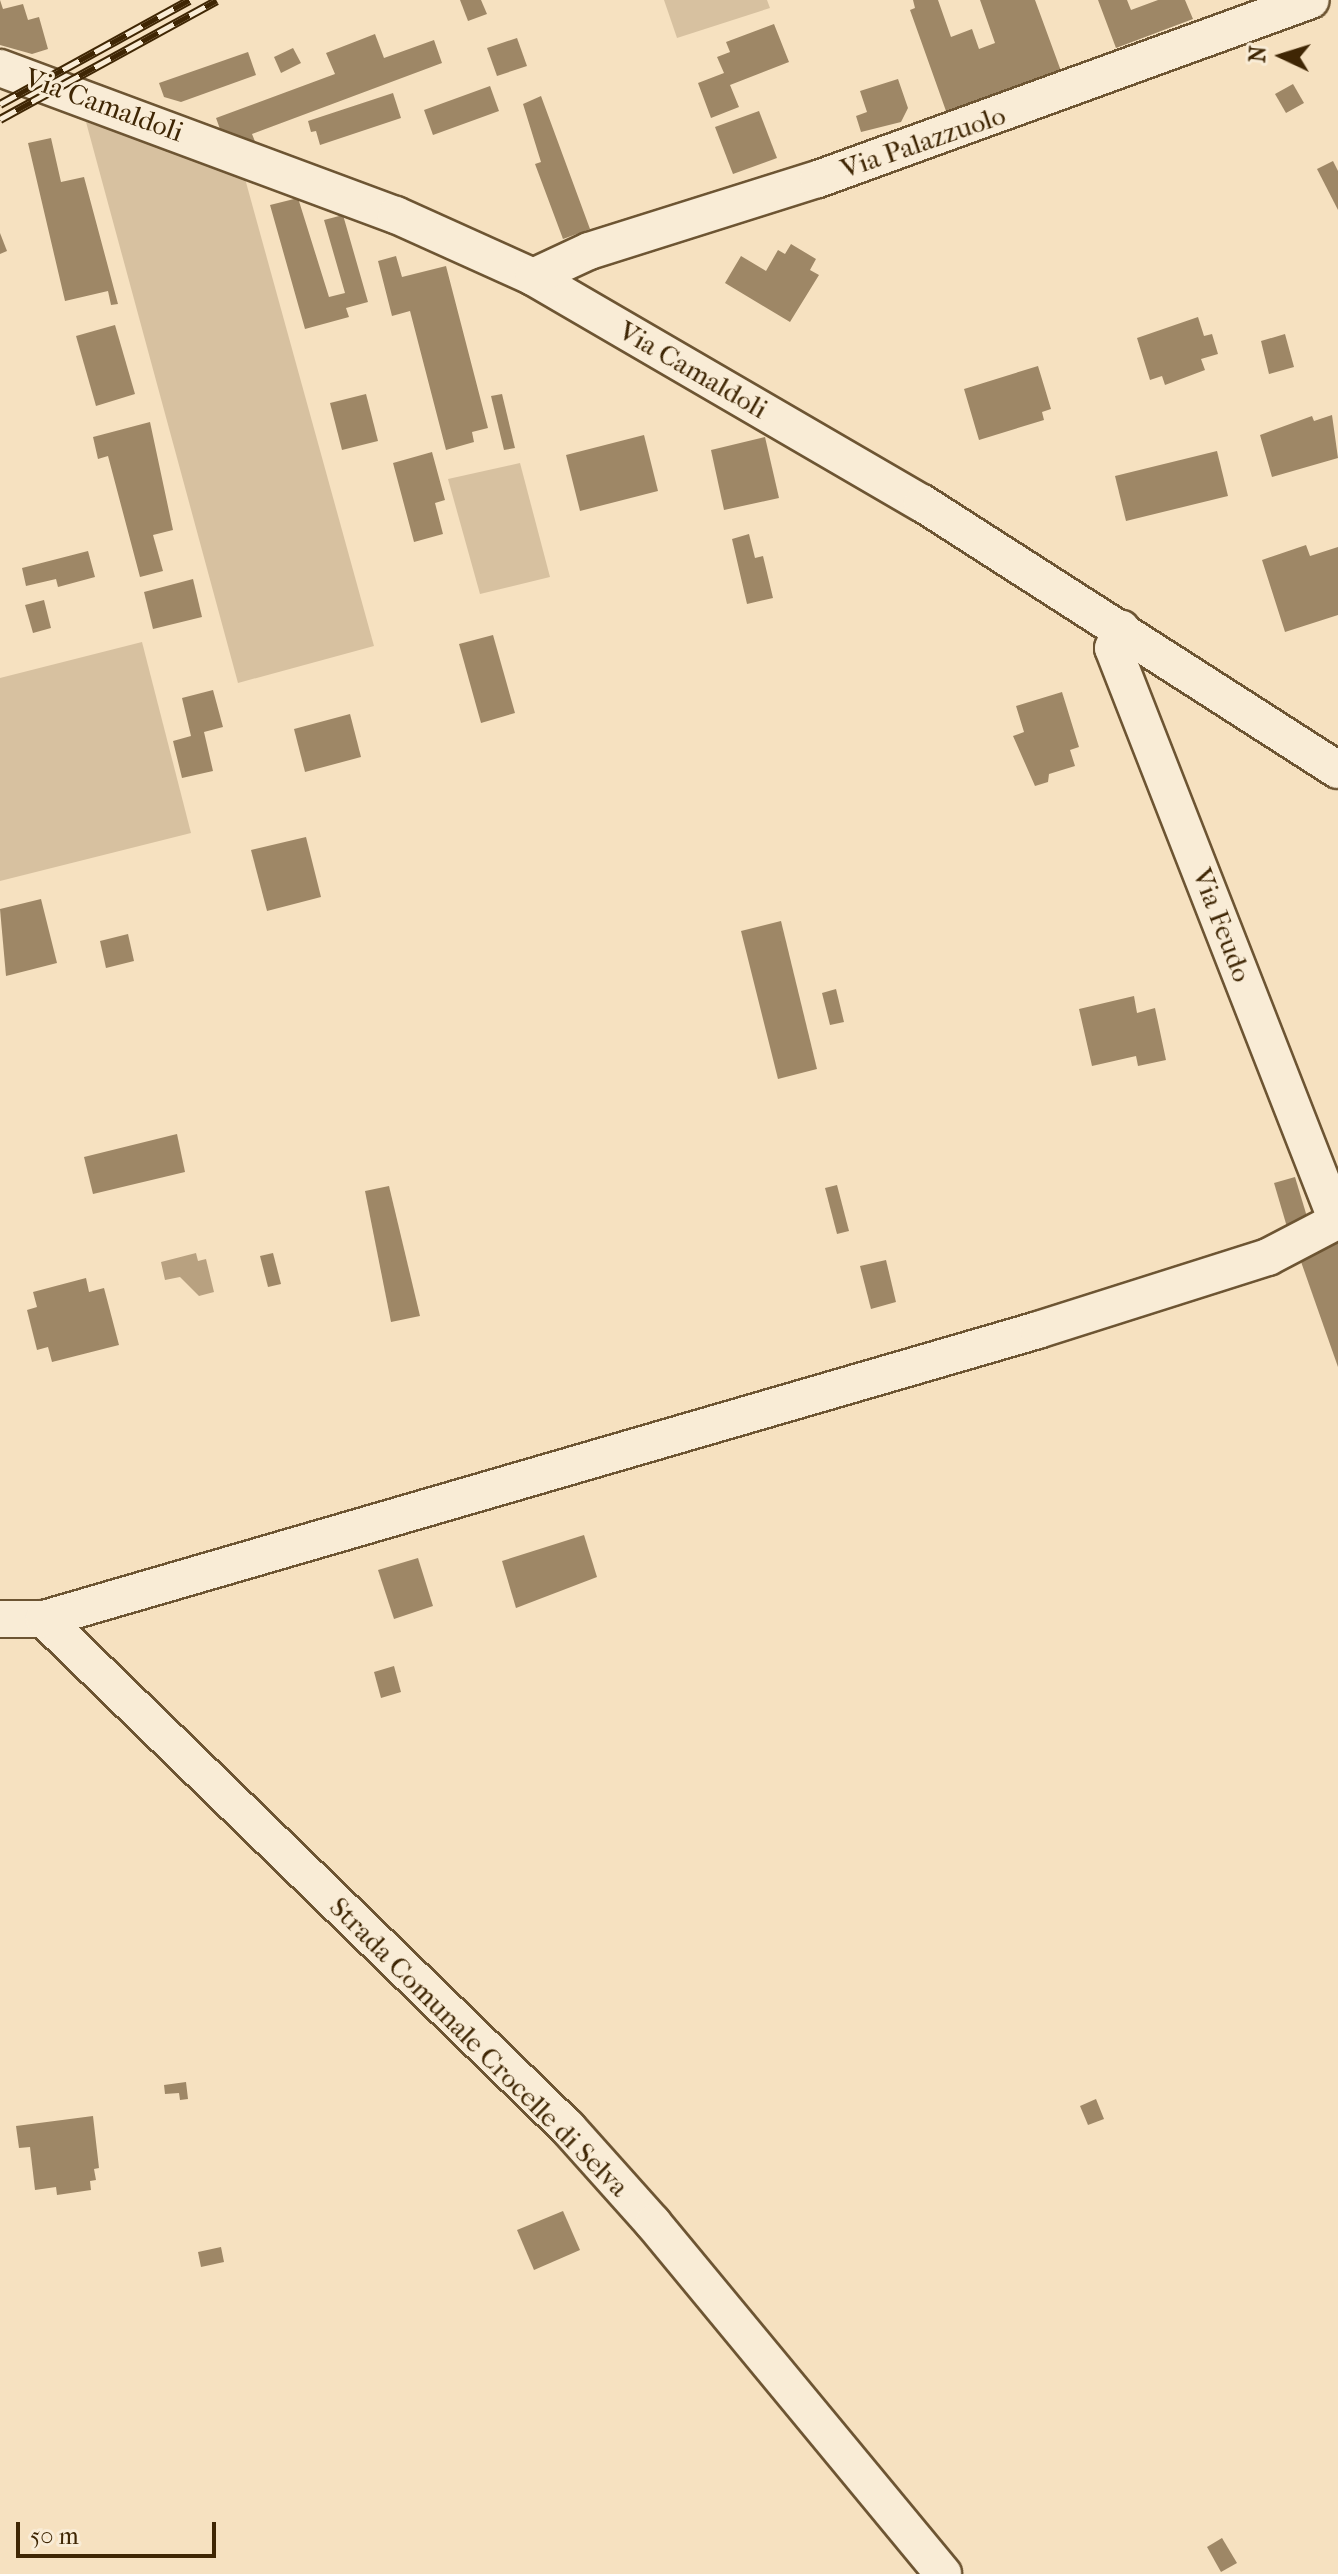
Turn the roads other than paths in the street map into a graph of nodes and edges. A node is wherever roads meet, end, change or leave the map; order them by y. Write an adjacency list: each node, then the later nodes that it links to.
1 (1311, 0): 3 (street, Via Palazzuolo)
2 (0, 68): 3 (street, Via Camaldoli)
3 (533, 277): 4 (street, Via Camaldoli)
4 (1121, 629): 5 (street, Via Camaldoli); 6 (street, Via Feudo)
5 (1338, 770)
6 (1337, 1221): 8 (street)
7 (0, 1619): 8 (street)
8 (44, 1619): 9 (street, Strada Comunale Crocelle di Selva)
9 (943, 2574)

